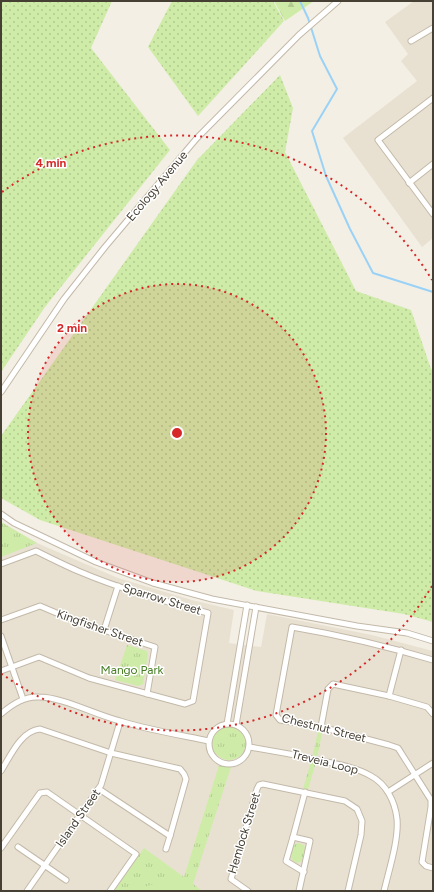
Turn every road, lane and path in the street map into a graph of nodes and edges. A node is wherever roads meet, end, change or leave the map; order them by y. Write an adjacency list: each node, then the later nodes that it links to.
1 (338, 1): 8 (street, Ecology Avenue)
2 (432, 29): 3 (street)
3 (411, 41)
4 (433, 98): 6 (street)
5 (433, 164): 6 (street)
6 (409, 183): 7 (street)
7 (433, 214)
8 (1, 392)
9 (1, 514): 12 (street)
10 (1, 564): 11 (street, Sparrow Street)
11 (118, 586): 15 (street); 24 (street, Sparrow Street)
12 (247, 605): 13 (street); 22 (street)
13 (256, 607): 17 (street); 23 (street)
14 (1, 620): 15 (street, Kingfisher Street)
15 (104, 630): 24 (street, Kingfisher Street)
16 (1, 636): 20 (street)
17 (433, 640)
18 (401, 650): 19 (street, Chestnut Street); 25 (street); 32 (street, Chestnut Street)
19 (433, 660)
20 (12, 667): 21 (street, Sparrow Street); 24 (street, Sparrow Street); 26 (street)
21 (1, 671)
22 (235, 674): 23 (street); 30 (street)
23 (244, 674): 31 (street)
24 (147, 694)
25 (389, 696): 28 (street); 32 (street)
26 (23, 700): 27 (street); 29 (street)
27 (1, 714)
28 (433, 714)
29 (120, 722): 33 (street); 35 (street, Island Street)
30 (227, 724): 31 (street); 33 (street)
31 (236, 725): 34 (street)
32 (321, 727): 38 (street, Chestnut Street)
33 (209, 741): 34 (street)
34 (249, 747): 41 (street, Treveia Loop)
35 (111, 752): 37 (street); 39 (street, Island Street); 43 (street)
36 (433, 763): 38 (street)
37 (1, 771)
38 (415, 775): 41 (street); 49 (street, Chestnut Street)
39 (99, 789): 42 (street, Island Street); 43 (street)
40 (305, 792): 44 (street); 54 (street, Hemlock Street); 56 (street, Hemlock Street)
41 (388, 792): 57 (street, Treveia Loop)
42 (81, 815): 46 (street); 48 (street, Island Street); 53 (street)
43 (170, 836): 47 (street)
44 (293, 837): 50 (street); 50 (street)
45 (18, 847): 48 (street)
46 (1, 848)
47 (166, 849)
48 (45, 865): 51 (street); 52 (street, Island Street)
49 (433, 868)
50 (304, 872): 55 (street)
51 (66, 880)
52 (27, 891)
53 (110, 891)
54 (248, 891)
55 (299, 891)
56 (348, 891)
57 (384, 891)

